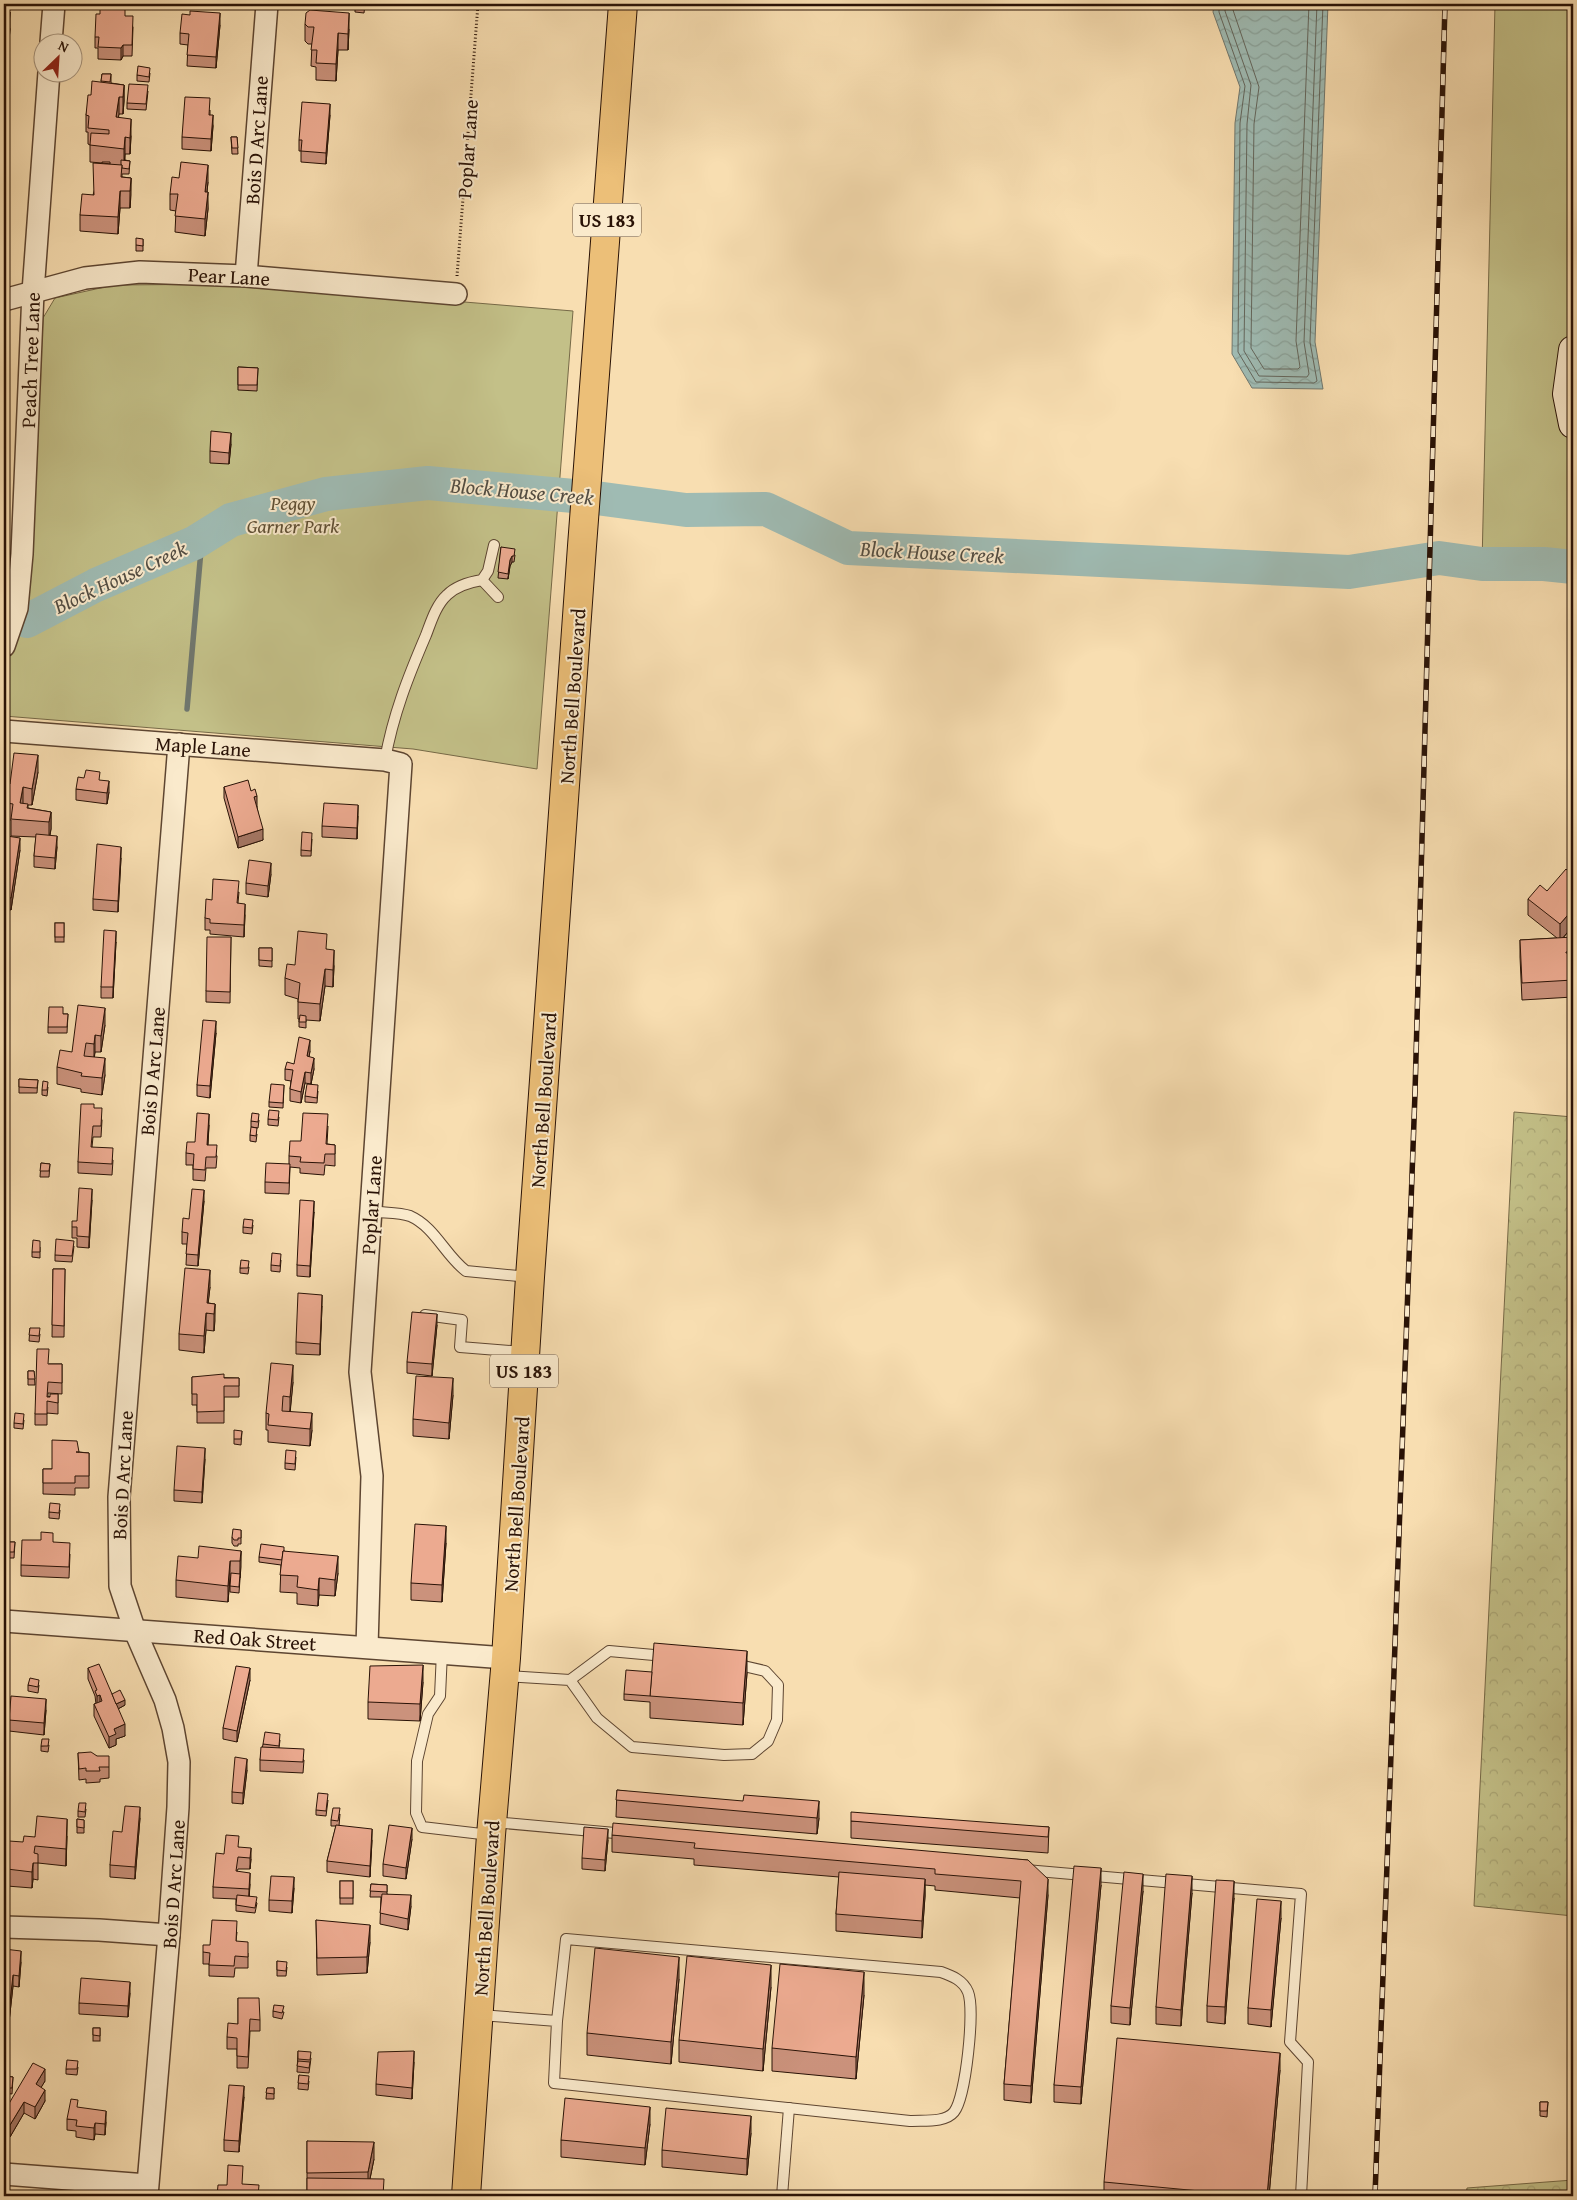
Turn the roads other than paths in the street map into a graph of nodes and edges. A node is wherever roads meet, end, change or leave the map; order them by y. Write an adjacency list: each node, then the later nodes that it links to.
1 (54, 4): 4 (street)
2 (266, 4): 6 (street, Bois D Arc Lane)
3 (623, 4): 20 (main road, North Bell Boulevard / US 183)
4 (52, 32)
5 (48, 82): 7 (street, Peach Tree Lane)
6 (246, 276): 7 (street, Pear Lane); 8 (street, Pear Lane)
7 (32, 292): 9 (street, Pear Lane); 15 (street, Peach Tree Lane)
8 (456, 294)
9 (4, 300)
10 (1573, 350): 11 (street)
11 (1573, 424)
12 (494, 545): 13 (lane)
13 (482, 580): 14 (lane); 18 (lane)
14 (498, 597)
15 (4, 646)
16 (4, 731): 17 (street, Maple Lane)
17 (179, 744): 18 (street, Maple Lane); 24 (street, Bois D Arc Lane)
18 (393, 762): 19 (street, Poplar Lane)
19 (370, 1211): 20 (lane); 25 (street, Poplar Lane)
20 (530, 1277): 22 (main road, North Bell Boulevard / US 183)
21 (419, 1314): 22 (lane)
22 (525, 1352): 29 (main road, North Bell Boulevard / US 183)
23 (4, 1621): 24 (street, Red Oak Street)
24 (135, 1631): 25 (street, Red Oak Street); 35 (street, Bois D Arc Lane)
25 (367, 1647): 26 (street, Red Oak Street)
26 (442, 1652): 29 (street, Red Oak Street); 31 (lane)
27 (677, 1658): 30 (lane)
28 (725, 1662): 30 (lane)
29 (505, 1667): 30 (lane); 31 (main road, North Bell Boulevard / US 183)
30 (570, 1680)
31 (492, 1829): 32 (lane); 36 (main road, North Bell Boulevard / US 183)
32 (632, 1834)
33 (1016, 1869): 43 (lane)
34 (4, 1927): 35 (street)
35 (169, 1935): 40 (street, Bois D Arc Lane)
36 (479, 2014): 37 (lane); 41 (main road, North Bell Boulevard / US 183)
37 (557, 2021): 38 (lane); 38 (lane)
38 (789, 2108): 42 (lane)
39 (4, 2174): 40 (street)
40 (147, 2191)
41 (466, 2196)
42 (782, 2196)
43 (1301, 2196)

